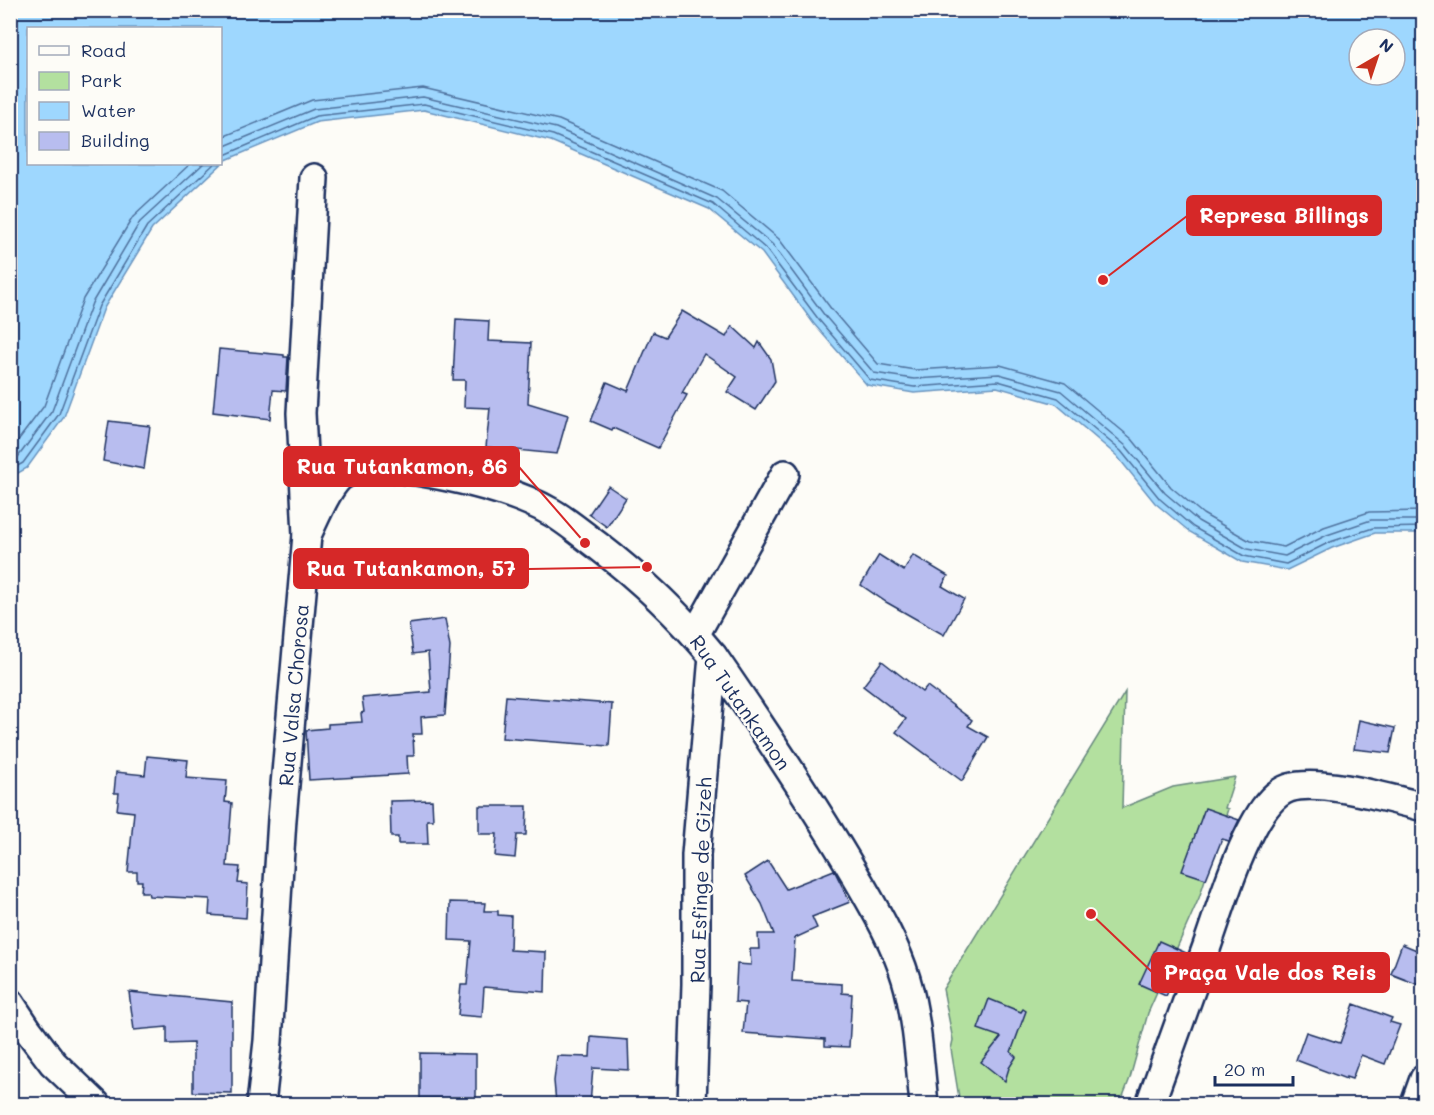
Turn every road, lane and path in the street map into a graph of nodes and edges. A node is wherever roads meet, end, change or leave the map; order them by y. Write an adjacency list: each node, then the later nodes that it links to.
1 (314, 178): 3 (street, Rua Valsa Chorosa)
2 (784, 474): 4 (street)
3 (307, 535): 4 (street, Rua Tutankamon); 10 (street, Rua Valsa Chorosa)
4 (695, 635): 5 (street, Rua Tutankamon)
5 (713, 656): 11 (street, Rua Esfinge de Gizeh); 12 (street, Rua Tutankamon)
6 (1424, 807): 13 (street)
7 (10, 1003): 9 (street)
8 (1424, 1079): 14 (street)
9 (96, 1104)
10 (261, 1104)
11 (692, 1104)
12 (924, 1104)
13 (1150, 1104)
14 (1415, 1104)

